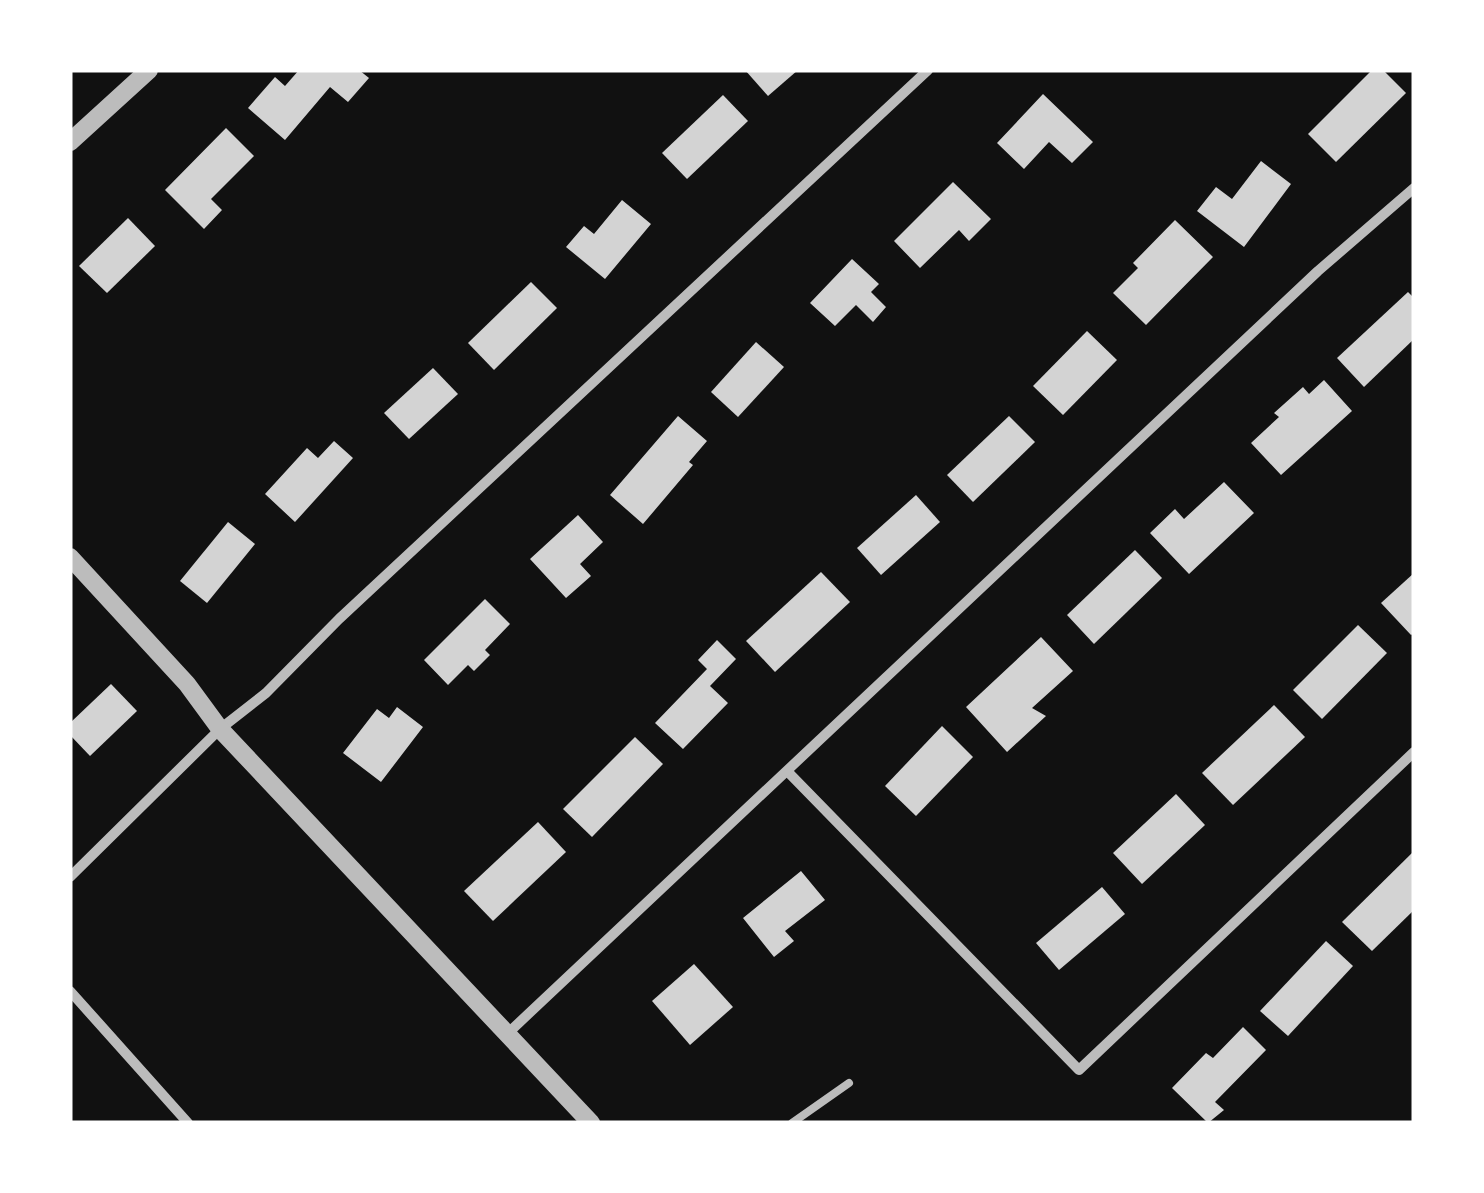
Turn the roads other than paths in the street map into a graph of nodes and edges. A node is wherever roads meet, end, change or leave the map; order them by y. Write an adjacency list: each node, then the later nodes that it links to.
1 (149, 70): 3 (street)
2 (928, 70): 6 (street)
3 (70, 142)
4 (1414, 188): 8 (street)
5 (70, 557): 6 (street)
6 (220, 729): 9 (street); 11 (street)
7 (1414, 752): 8 (street)
8 (788, 772): 11 (street)
9 (70, 877)
10 (70, 991): 13 (street)
11 (507, 1034): 14 (street)
12 (850, 1083): 15 (lane)
13 (188, 1123)
14 (591, 1123)
15 (792, 1123)

